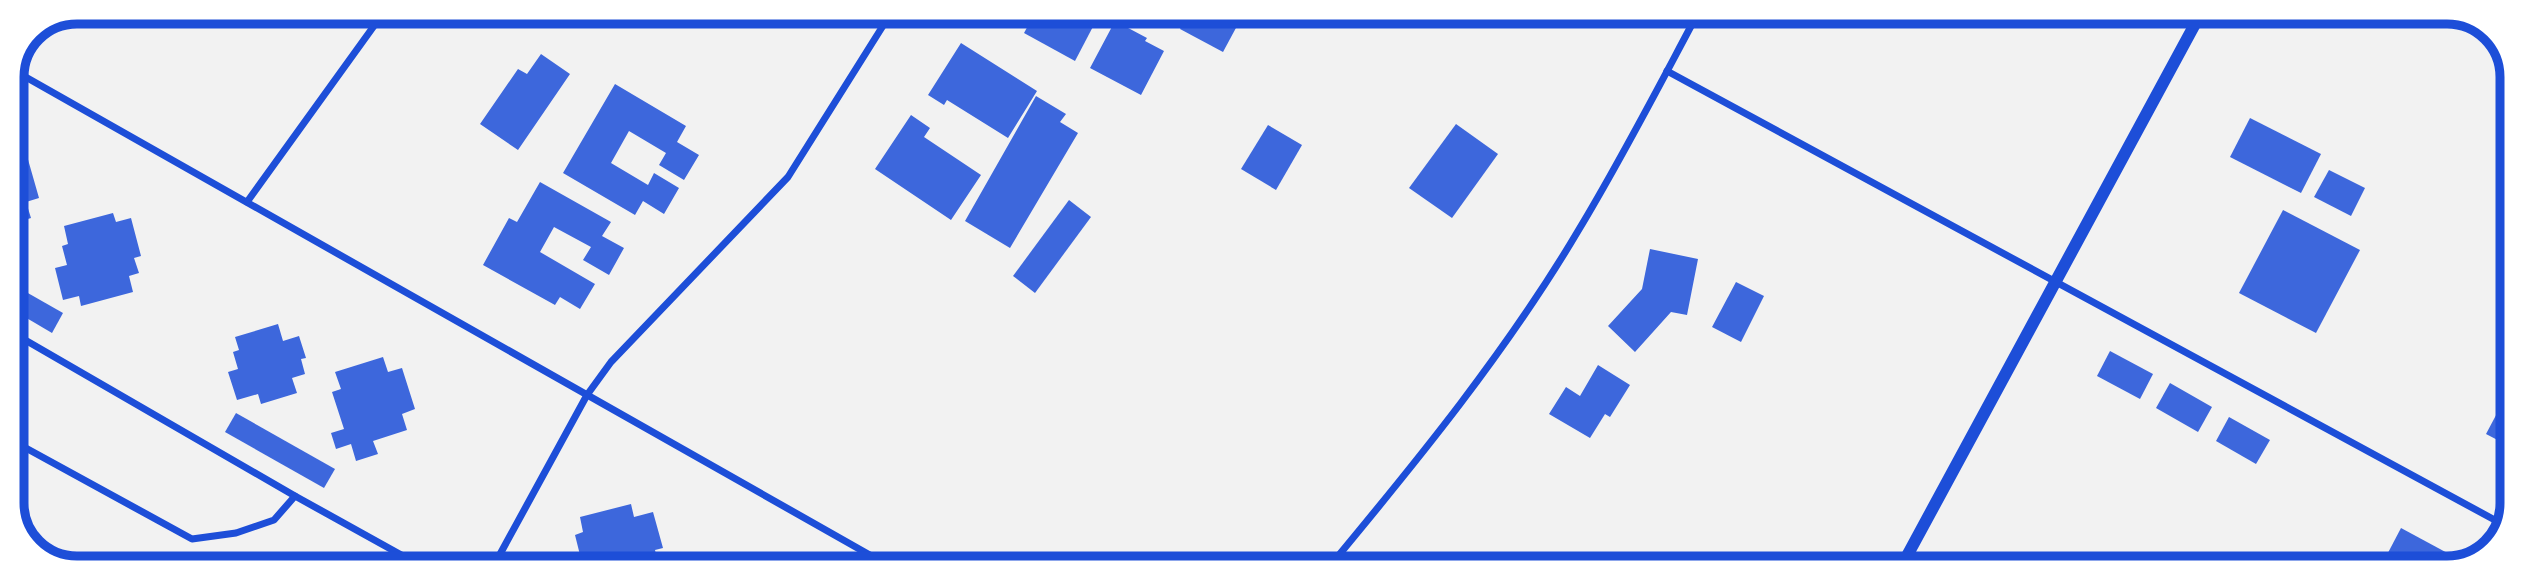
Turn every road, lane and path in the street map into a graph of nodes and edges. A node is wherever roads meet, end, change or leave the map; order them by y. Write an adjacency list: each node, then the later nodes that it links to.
1 (375, 24): 7 (street)
2 (884, 24): 10 (street)
3 (1692, 24): 5 (street)
4 (2195, 24): 8 (street)
5 (1667, 71): 8 (street); 17 (street)
6 (24, 76): 7 (street)
7 (247, 202): 10 (street)
8 (2055, 282): 13 (street); 18 (street)
9 (25, 340): 12 (street)
10 (587, 395): 15 (street); 16 (street)
11 (25, 448): 12 (street)
12 (295, 496): 14 (street)
13 (2496, 521)
14 (403, 556)
15 (499, 556)
16 (872, 556)
17 (1338, 556)
18 (1907, 556)

